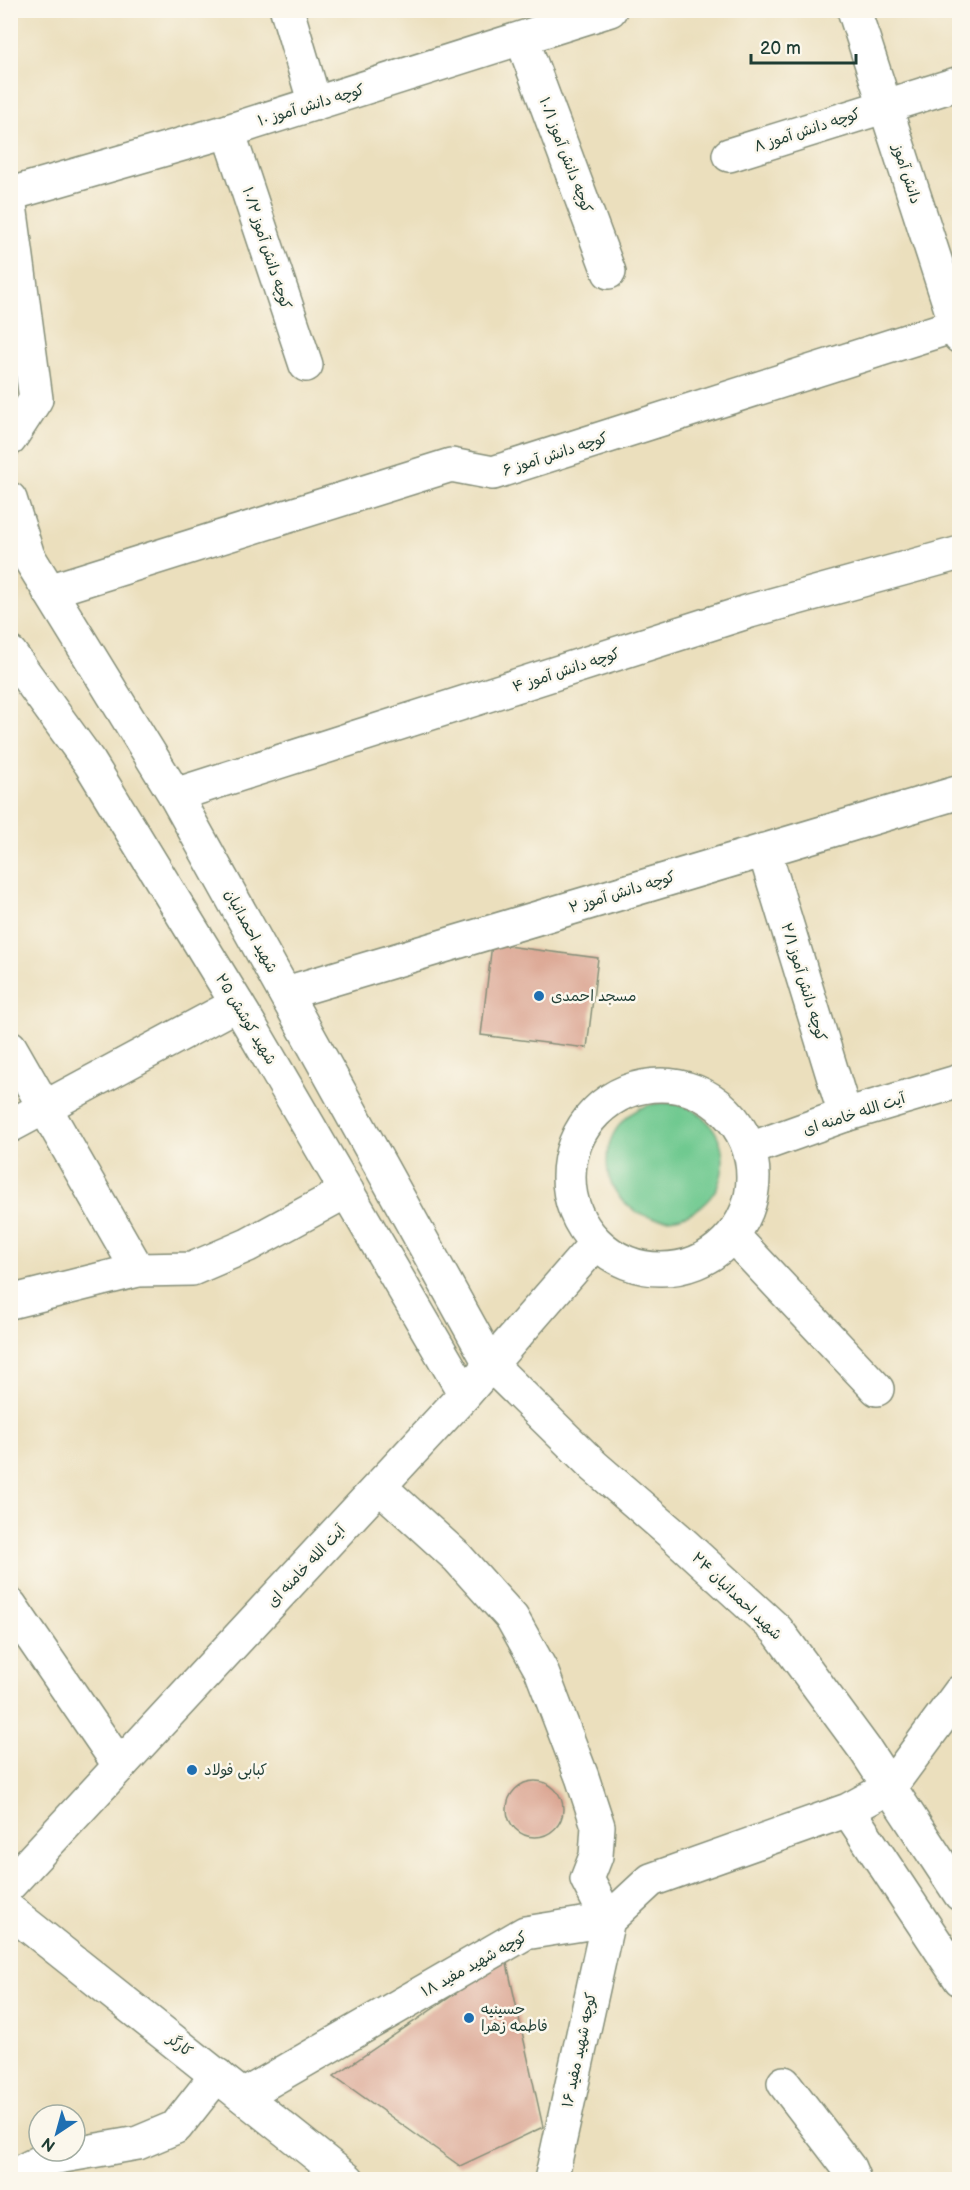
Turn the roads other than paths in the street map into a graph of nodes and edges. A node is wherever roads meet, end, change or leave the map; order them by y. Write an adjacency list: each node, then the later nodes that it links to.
1 (287, 10): 6 (street)
2 (854, 10): 7 (street, دانش آموز)
3 (600, 12): 4 (street, کوچه دانش آموز ۱۰)
4 (522, 39): 6 (street, کوچه دانش آموز ۱۰); 12 (street, کوچه دانش آموز ۱۰/۱)
5 (960, 83): 7 (street, کوچه دانش آموز ۸)
6 (315, 104): 8 (street, کوچه دانش آموز ۱۰)
7 (885, 105): 9 (street, کوچه دانش آموز ۸); 13 (street, دانش آموز)
8 (228, 131): 10 (street, کوچه دانش آموز ۱۰); 14 (street, کوچه دانش آموز ۱۰/۲)
9 (729, 155)
10 (10, 194)
11 (10, 205): 16 (street)
12 (609, 272)
13 (958, 328): 19 (street, کوچه دانش آموز ۶)
14 (306, 365)
15 (10, 381): 16 (street)
16 (16, 430)
17 (10, 499): 19 (street, شهید احمدانیان)
18 (960, 553): 22 (street, کوچه دانش آموز ۴)
19 (49, 591): 22 (street, شهید احمدانیان)
20 (10, 653): 25 (street, شهید کوشش ۲۵)
21 (960, 792): 23 (street, کوچه دانش آموز ۲)
22 (176, 795): 24 (street, شهید احمدانیان)
23 (764, 850): 24 (street, کوچه دانش آموز ۲); 29 (street, کوچه دانش آموز ۲/۱)
24 (286, 993): 37 (street, شهید احمدانیان)
25 (237, 1004): 28 (street); 32 (street, شهید کوشش ۲۵)
26 (10, 1047): 28 (street)
27 (960, 1081): 29 (street, آیت الله خامنه ای)
28 (44, 1108): 30 (street); 35 (street)
29 (845, 1115): 31 (street, آیت الله خامنه ای)
30 (10, 1126)
31 (750, 1149): 33 (street); 34 (street)
32 (347, 1191): 35 (street); 39 (street, شهید کوشش ۲۵)
33 (733, 1236): 34 (street); 38 (street)
34 (596, 1243): 37 (street, آیت الله خامنه ای)
35 (138, 1270): 36 (street)
36 (10, 1302)
37 (491, 1365): 39 (street, آیت الله خامنه ای); 44 (street, شهید احمدانیان ۲۴)
38 (877, 1389)
39 (465, 1395): 40 (street, آیت الله خامنه ای)
40 (380, 1487): 43 (street, آیت الله خامنه ای); 49 (street)
41 (10, 1605): 43 (street)
42 (960, 1692): 44 (street)
43 (120, 1766): 46 (street, آیت الله خامنه ای)
44 (890, 1787): 45 (street); 47 (street, شهید احمدانیان ۲۴)
45 (848, 1810): 49 (street); 50 (street)
46 (10, 1884)
47 (960, 1894)
48 (10, 1911): 51 (street, کارگر)
49 (608, 1920): 53 (street, کوچه شهید مفید ۱۸); 56 (street, کوچه شهید مفید ۱۶)
50 (960, 1979)
51 (217, 2075): 53 (street, کارگر); 54 (street)
52 (784, 2083): 57 (street)
53 (243, 2096): 55 (street, کارگر)
54 (10, 2177)
55 (342, 2178)
56 (551, 2180)
57 (854, 2180)

